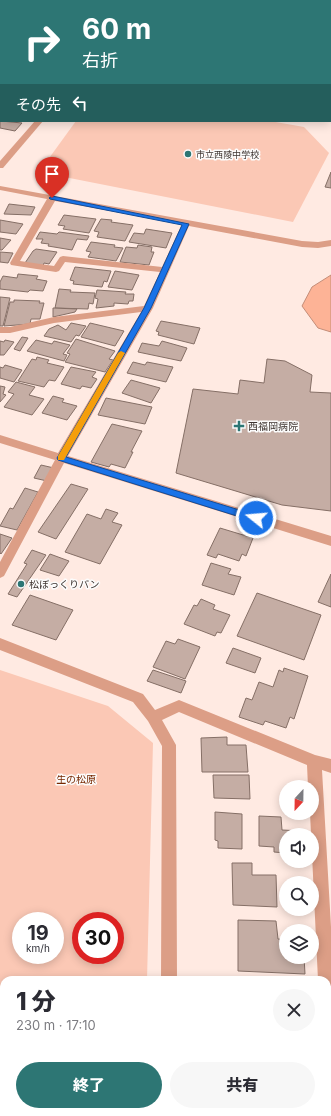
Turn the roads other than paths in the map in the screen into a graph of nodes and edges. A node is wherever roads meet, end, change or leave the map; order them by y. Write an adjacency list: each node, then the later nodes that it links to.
1 (39, 122): 2 (street)
2 (0, 166)
3 (0, 188): 4 (street)
4 (52, 198): 5 (street); 7 (street)
5 (186, 224): 6 (street); 7 (street)
6 (331, 243)
7 (164, 270): 8 (street)
8 (148, 308): 9 (street); 11 (street)
9 (0, 330)
10 (0, 439): 11 (street)
11 (61, 458): 12 (street); 13 (street)
12 (331, 541)
13 (0, 573)
14 (0, 644): 15 (street)
15 (153, 717): 16 (street); 18 (street)
16 (314, 761): 17 (street); 19 (street)
17 (331, 766)
18 (169, 976)
19 (326, 976)

